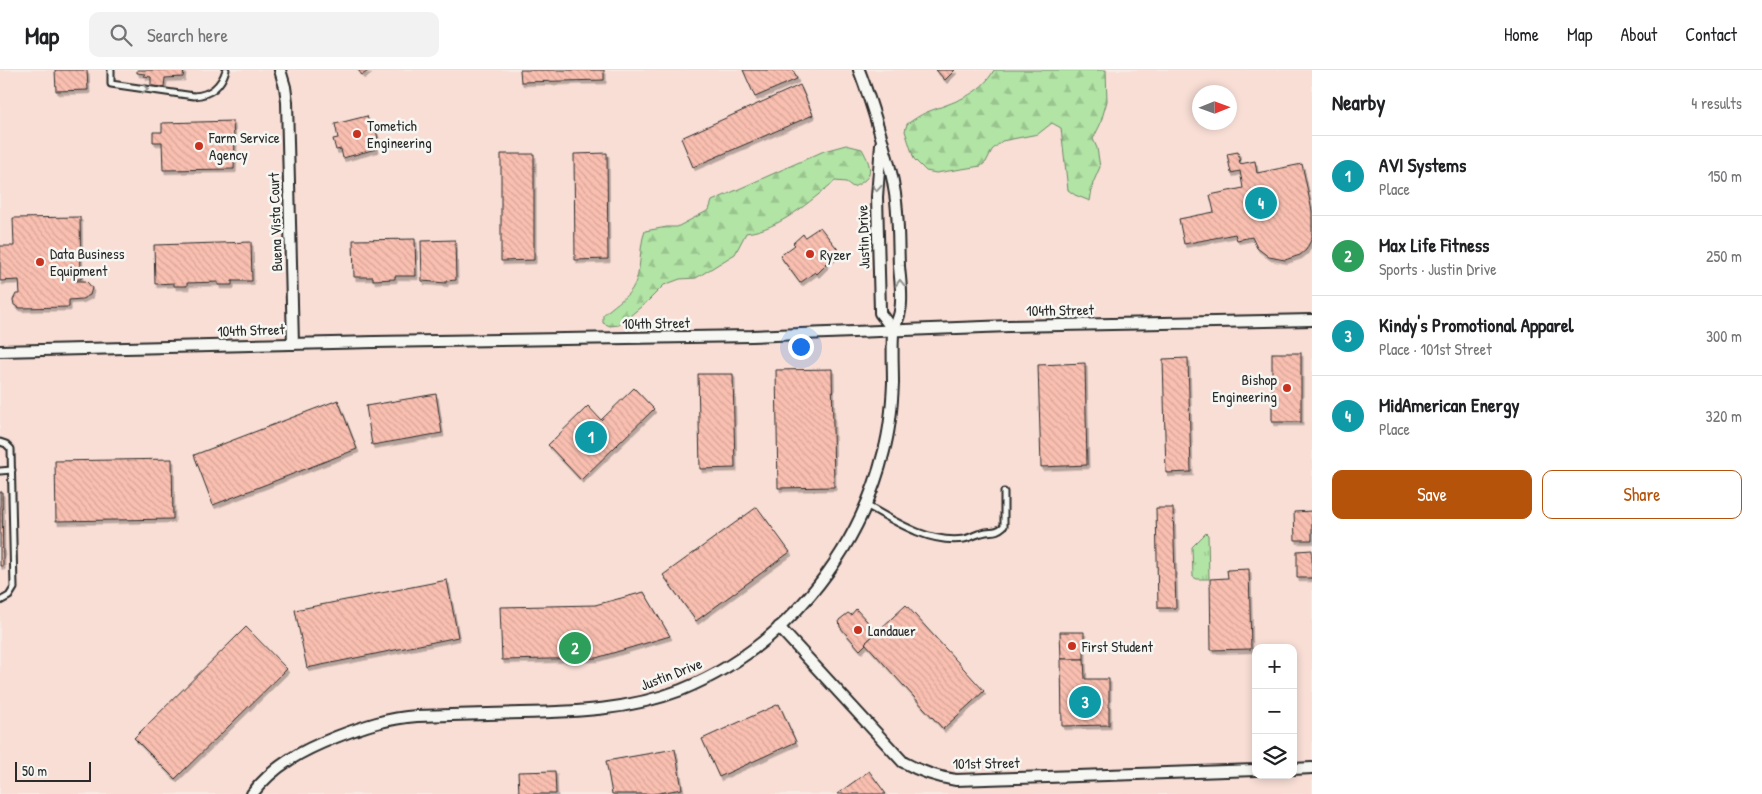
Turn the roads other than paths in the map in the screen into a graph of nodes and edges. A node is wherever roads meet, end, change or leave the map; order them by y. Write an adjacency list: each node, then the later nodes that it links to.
1 (111, 70): 2 (lane, one-way to 2)
2 (226, 70)
3 (280, 70): 8 (street, Buena Vista Court)
4 (859, 70): 5 (street, Justin Drive)
5 (882, 139): 7 (street, Justin Drive, one-way to 5); 7 (street, Justin Drive, one-way to 7)
6 (1312, 320): 7 (street, 104th Street)
7 (893, 330): 8 (street, 104th Street); 14 (street, Justin Drive)
8 (293, 344): 9 (street, 104th Street)
9 (0, 351)
10 (0, 442): 11 (lane)
11 (12, 470): 12 (lane); 15 (lane)
12 (0, 471)
13 (1004, 492): 14 (lane)
14 (866, 505): 16 (street, Justin Drive)
15 (0, 601)
16 (780, 627): 19 (street, 101st Street); 20 (street, Justin Drive)
17 (1312, 768): 18 (street)
18 (1297, 769)
19 (1252, 770)
20 (252, 794)

